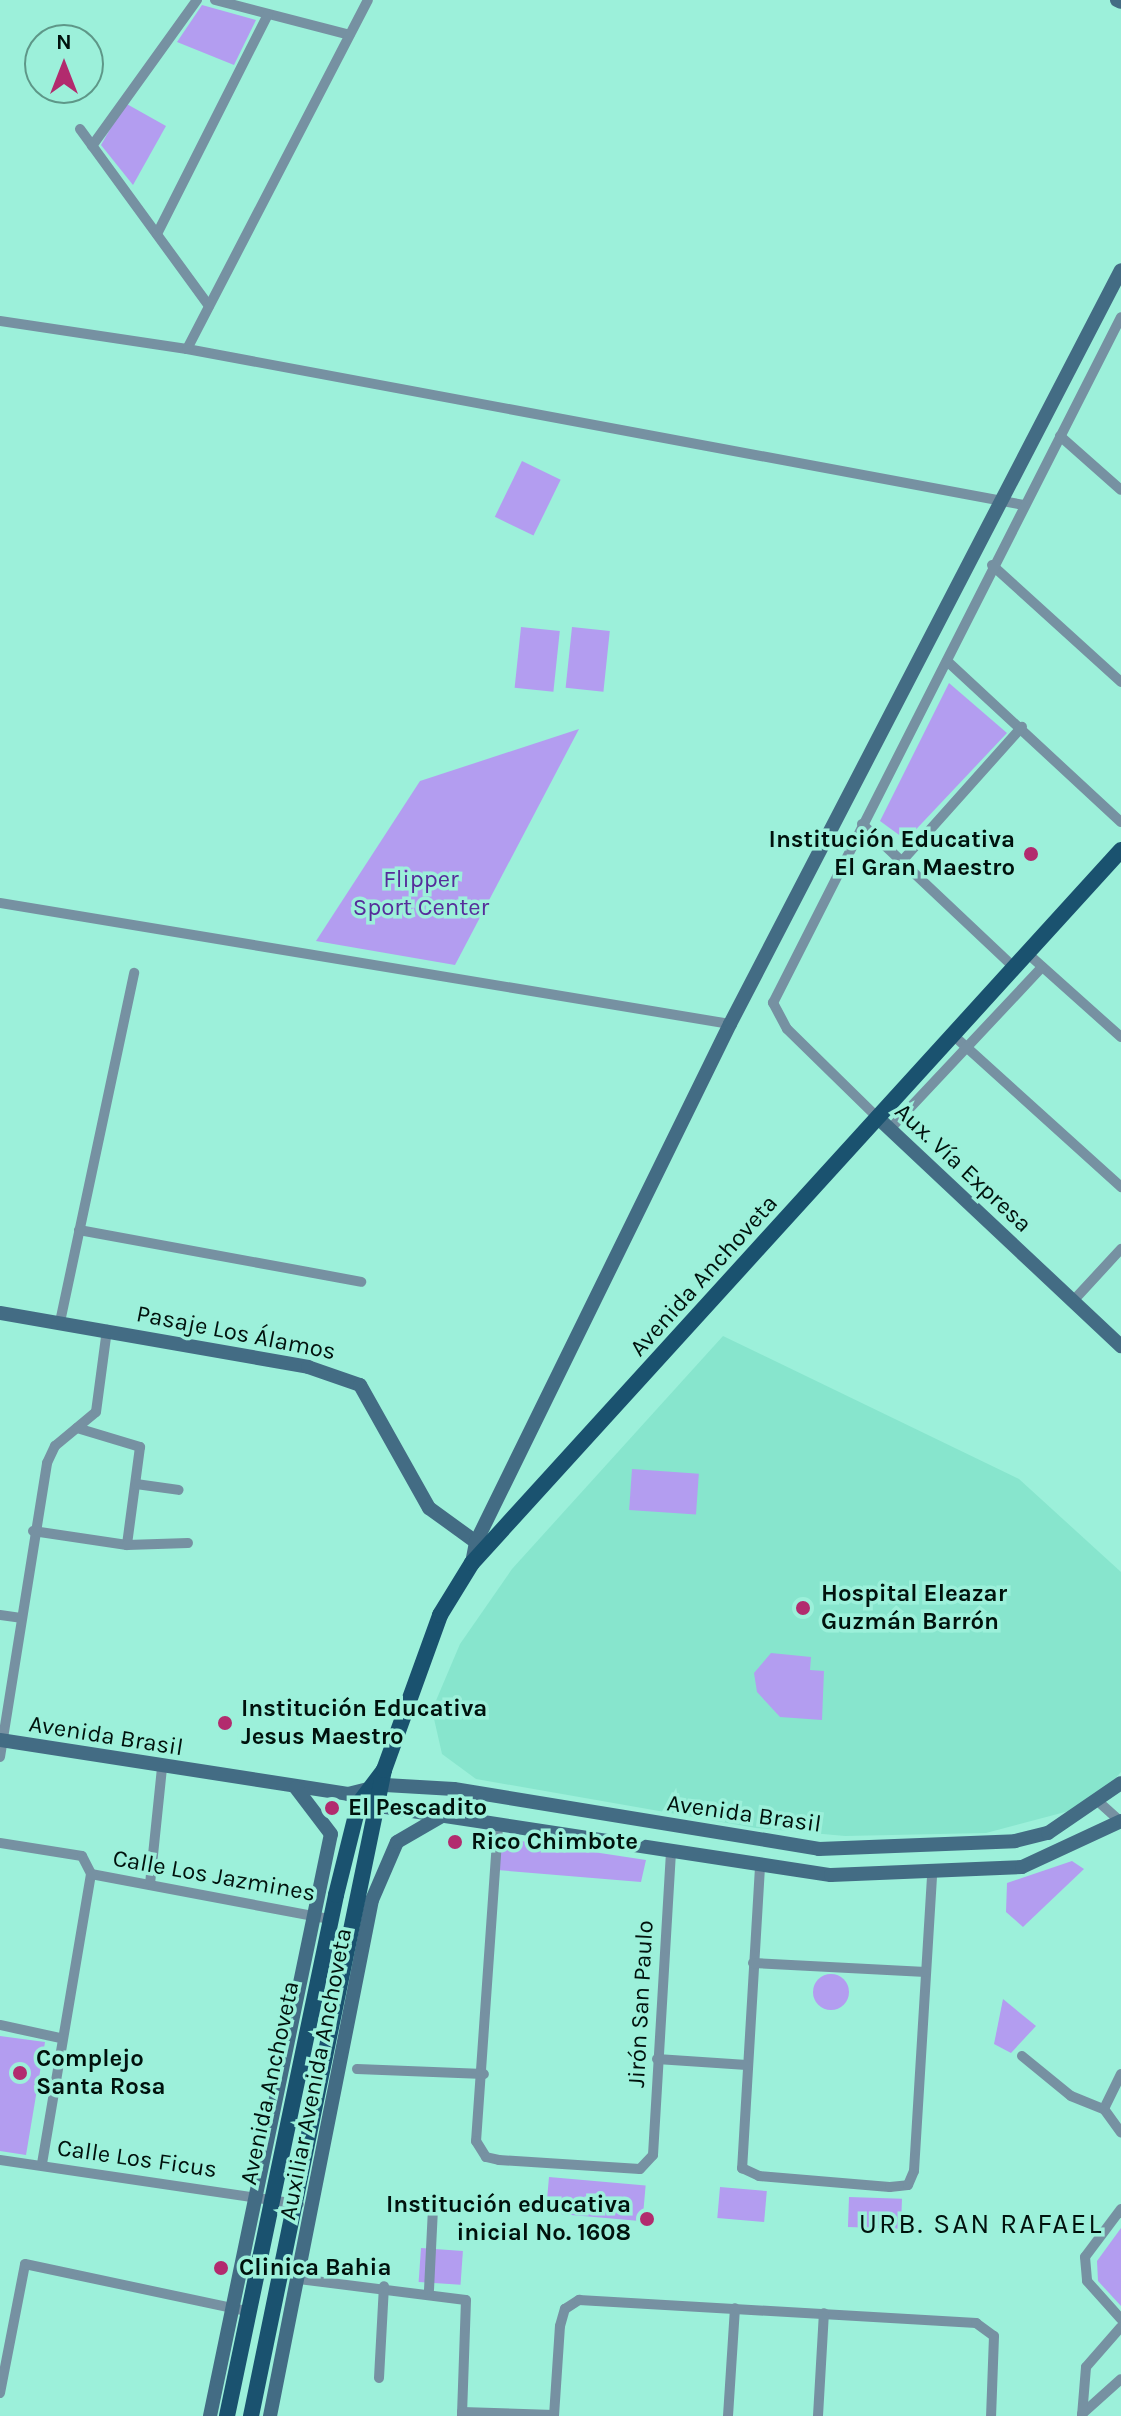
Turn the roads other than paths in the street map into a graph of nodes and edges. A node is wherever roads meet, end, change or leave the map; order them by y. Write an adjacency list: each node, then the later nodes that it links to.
1 (197, 0): 7 (street)
2 (215, 0): 4 (street)
3 (368, 0): 5 (street)
4 (268, 14): 5 (street); 8 (street)
5 (350, 35): 10 (street)
6 (80, 129): 7 (street)
7 (92, 146): 8 (street)
8 (157, 234): 10 (street)
9 (1121, 270): 16 (main road)
10 (209, 306): 13 (street)
11 (1121, 317): 14 (street)
12 (0, 321): 13 (street)
13 (187, 349): 16 (street)
14 (1060, 436): 15 (street); 17 (street)
15 (1121, 490)
16 (1005, 496): 17 (street); 31 (main road)
17 (1024, 505): 18 (street)
18 (992, 565): 19 (street); 20 (street)
19 (947, 661): 21 (street); 23 (street)
20 (1121, 682)
21 (1022, 727): 22 (street); 25 (street)
22 (1121, 822)
23 (862, 824): 25 (street); 35 (street, Aux. Vía Expresa)
24 (1121, 850): 27 (main road, Avenida Anchoveta)
25 (902, 861): 28 (street)
26 (0, 903): 31 (street)
27 (1027, 953): 28 (main road, Avenida Anchoveta); 29 (street)
28 (1014, 967): 32 (main road, Avenida Anchoveta)
29 (1042, 967): 33 (street); 34 (street)
30 (134, 973): 37 (street)
31 (730, 1024): 49 (main road)
32 (953, 1035): 34 (street); 35 (main road, Avenida Anchoveta)
33 (1121, 1037)
34 (967, 1051): 35 (street); 36 (street)
35 (883, 1123): 40 (main road, Aux. Vía Expresa); 52 (main road, Avenida Anchoveta)
36 (1121, 1187)
37 (79, 1230): 39 (street); 42 (street)
38 (1121, 1249): 40 (street)
39 (361, 1282)
40 (1073, 1301): 44 (main road, Aux. Vía Expresa)
41 (0, 1313): 42 (main road, Pasaje Los Álamos)
42 (60, 1322): 43 (main road, Pasaje Los Álamos)
43 (107, 1330): 45 (street); 49 (main road, Pasaje Los Álamos)
44 (1121, 1346)
45 (77, 1428): 46 (street); 48 (street)
46 (136, 1484): 47 (street); 51 (street)
47 (179, 1490)
48 (33, 1531): 51 (street); 54 (street)
49 (476, 1542): 52 (main road)
50 (188, 1543): 51 (street)
51 (127, 1545)
52 (472, 1563): 58 (main road, Avenida Anchoveta)
53 (0, 1615): 54 (street)
54 (21, 1618): 55 (street)
55 (1, 1740): 56 (street); 57 (main road, Avenida Brasil)
56 (0, 1757)
57 (162, 1767): 60 (main road, Avenida Brasil); 74 (street)
58 (384, 1778): 61 (main road, Avenida Anchoveta); 63 (main road, Avenida Anchoveta); 68 (main road, Avenida Brasil)
59 (1121, 1783): 62 (main road, Avenida Brasil)
60 (295, 1788): 61 (main road, Avenida Brasil); 75 (main road, Auxiliar Avenida Anchoveta)
61 (357, 1795): 63 (main road, Avenida Brasil); 75 (main road, Avenida Anchoveta)
62 (1101, 1804): 65 (street); 68 (main road, Avenida Brasil)
63 (381, 1806): 64 (main road, Avenida Brasil); 91 (main road, Avenida Anchoveta)
64 (441, 1817): 66 (main road, Avenida Brasil); 92 (main road, Auxiliar Avenida Anchoveta)
65 (1121, 1822): 71 (main road, Avenida Brasil)
66 (498, 1827): 69 (main road, Avenida Brasil); 84 (street)
67 (0, 1843): 72 (street)
68 (992, 1844): 71 (main road)
69 (671, 1855): 70 (main road, Avenida Brasil); 81 (street, Jirón San Paulo)
70 (760, 1867): 73 (main road, Avenida Brasil); 76 (street)
71 (997, 1872): 73 (main road, Avenida Brasil)
72 (91, 1874): 74 (street, Calle Los Jazmines); 79 (street)
73 (932, 1875): 77 (street)
74 (150, 1884): 75 (street, Calle Los Jazmines)
75 (323, 1916): 90 (main road, Avenida Anchoveta)
76 (753, 1963): 77 (street); 82 (street)
77 (926, 1972): 82 (street)
78 (0, 2025): 79 (street)
79 (60, 2038): 89 (street)
80 (1022, 2056): 86 (street)
81 (657, 2059): 82 (street); 84 (street, Jirón San Paulo)
82 (747, 2065)
83 (357, 2069): 84 (street)
84 (484, 2074)
85 (1121, 2074): 86 (street)
86 (1104, 2109): 87 (street)
87 (1121, 2132)
88 (0, 2160): 89 (street, Calle Los Ficus)
89 (42, 2165): 90 (street, Calle Los Ficus)
90 (262, 2197): 91 (street, Calle Los Ficus); 99 (main road, Avenida Anchoveta)
91 (292, 2202): 92 (street, Calle Los Ficus); 111 (main road, Avenida Anchoveta)
92 (314, 2207): 95 (main road, Auxiliar Avenida Anchoveta)
93 (433, 2207): 97 (street)
94 (1121, 2209): 101 (street)
95 (299, 2279): 96 (street); 112 (main road, Auxiliar Avenida Anchoveta)
96 (384, 2286): 97 (street); 103 (street)
97 (429, 2290): 107 (street)
98 (735, 2308): 100 (street); 113 (street); 114 (street)
99 (239, 2310): 105 (street); 109 (main road); 110 (main road, Avenida Anchoveta)
100 (824, 2313): 115 (street); 116 (street)
101 (1121, 2319)
102 (1121, 2327): 108 (street)
103 (379, 2378)
104 (1121, 2379): 106 (street)
105 (0, 2393)
106 (1092, 2406): 108 (street); 117 (street)
107 (462, 2414): 113 (street)
108 (1082, 2415)
109 (210, 2416)
110 (227, 2416)
111 (251, 2416)
112 (270, 2416)
113 (554, 2416)
114 (728, 2416)
115 (818, 2416)
116 (991, 2416)
117 (1102, 2416)

